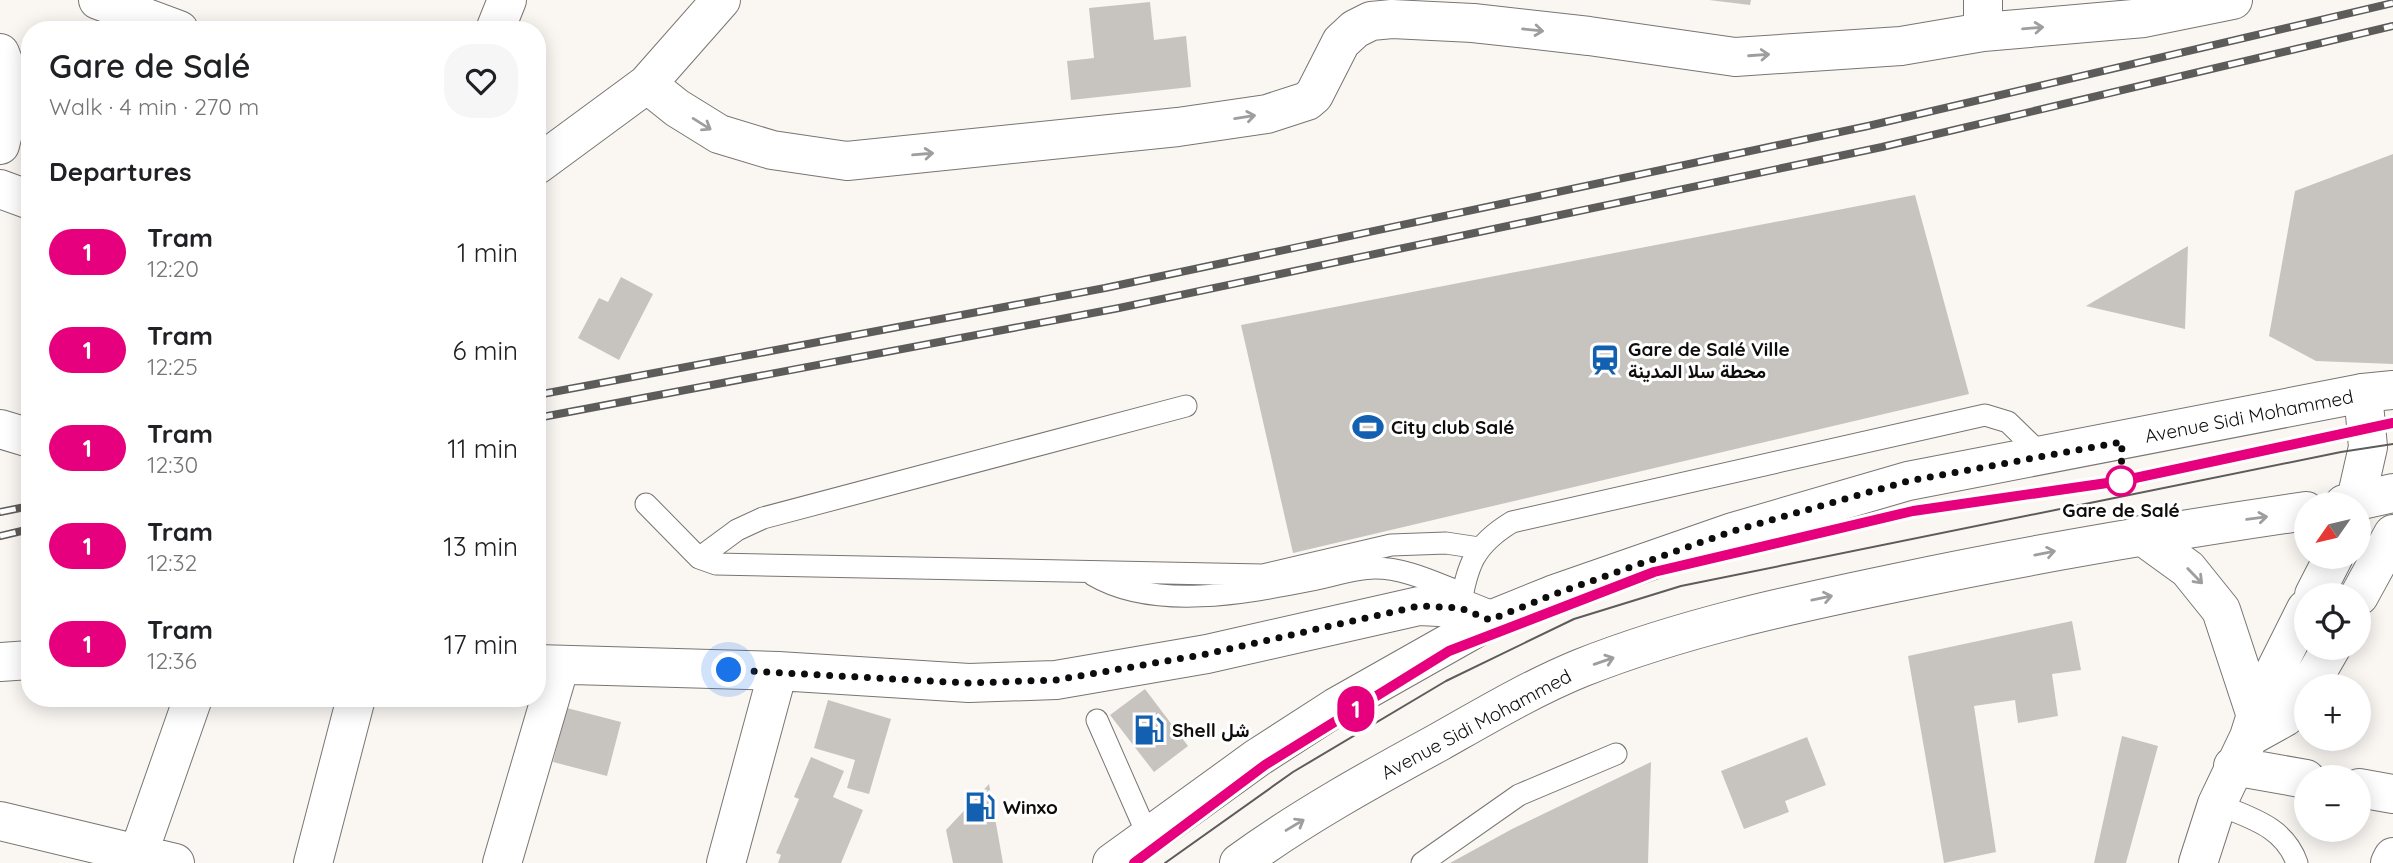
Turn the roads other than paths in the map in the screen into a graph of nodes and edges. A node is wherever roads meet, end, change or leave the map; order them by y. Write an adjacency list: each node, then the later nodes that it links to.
1 (98, 0): 7 (street)
2 (506, 0): 8 (street)
3 (721, 0): 10 (street)
4 (2233, 0): 6 (street, one-way to 4)
5 (1474, 12): 6 (street, one-way to 6); 10 (street, one-way to 5)
6 (1983, 16)
7 (155, 21)
8 (498, 21)
9 (13, 69): 11 (street)
10 (647, 84): 12 (street)
11 (0, 145)
12 (546, 158)
13 (0, 189): 14 (street)
14 (21, 197)
15 (2384, 396): 19 (street, Avenue Sidi Mohammed); 20 (street)
16 (1186, 406): 28 (lane)
17 (0, 429): 18 (street)
18 (21, 435)
19 (2044, 457): 27 (lane); 31 (street, Avenue Sidi Mohammed)
20 (2355, 492)
21 (2393, 493): 22 (street)
22 (2371, 498)
23 (646, 504): 28 (lane)
24 (2294, 513): 26 (street, Avenue Sidi Mohammed, one-way to 24)
25 (2393, 534): 30 (street)
26 (2141, 535): 42 (street, one-way to 42); 57 (street, Avenue Sidi Mohammed, one-way to 26)
27 (1479, 548): 29 (lane); 31 (lane)
28 (699, 558): 29 (lane)
29 (1088, 571): 31 (lane)
30 (2366, 583)
31 (1471, 607): 36 (street); 49 (street, Avenue Sidi Mohammed)
32 (2294, 635): 42 (street)
33 (21, 661): 34 (street)
34 (0, 662)
35 (549, 665): 36 (street)
36 (778, 671): 55 (street)
37 (2294, 706): 42 (street)
38 (190, 707): 50 (street)
39 (354, 707): 53 (street)
40 (539, 707): 54 (street)
41 (1097, 720): 49 (lane)
42 (2246, 739): 44 (street); 47 (street)
43 (1616, 754): 58 (lane)
44 (2294, 771)
45 (2371, 790): 46 (street)
46 (2393, 794)
47 (2217, 804): 59 (street); 60 (lane)
48 (0, 821): 50 (street)
49 (1148, 836): 56 (street, Avenue Sidi Mohammed)
50 (139, 852): 52 (street)
51 (2393, 857): 61 (street)
52 (175, 863)
53 (313, 863)
54 (502, 863)
55 (726, 863)
56 (1111, 863)
57 (1239, 863)
58 (1422, 863)
59 (2198, 863)
60 (2297, 863)
61 (2390, 863)

